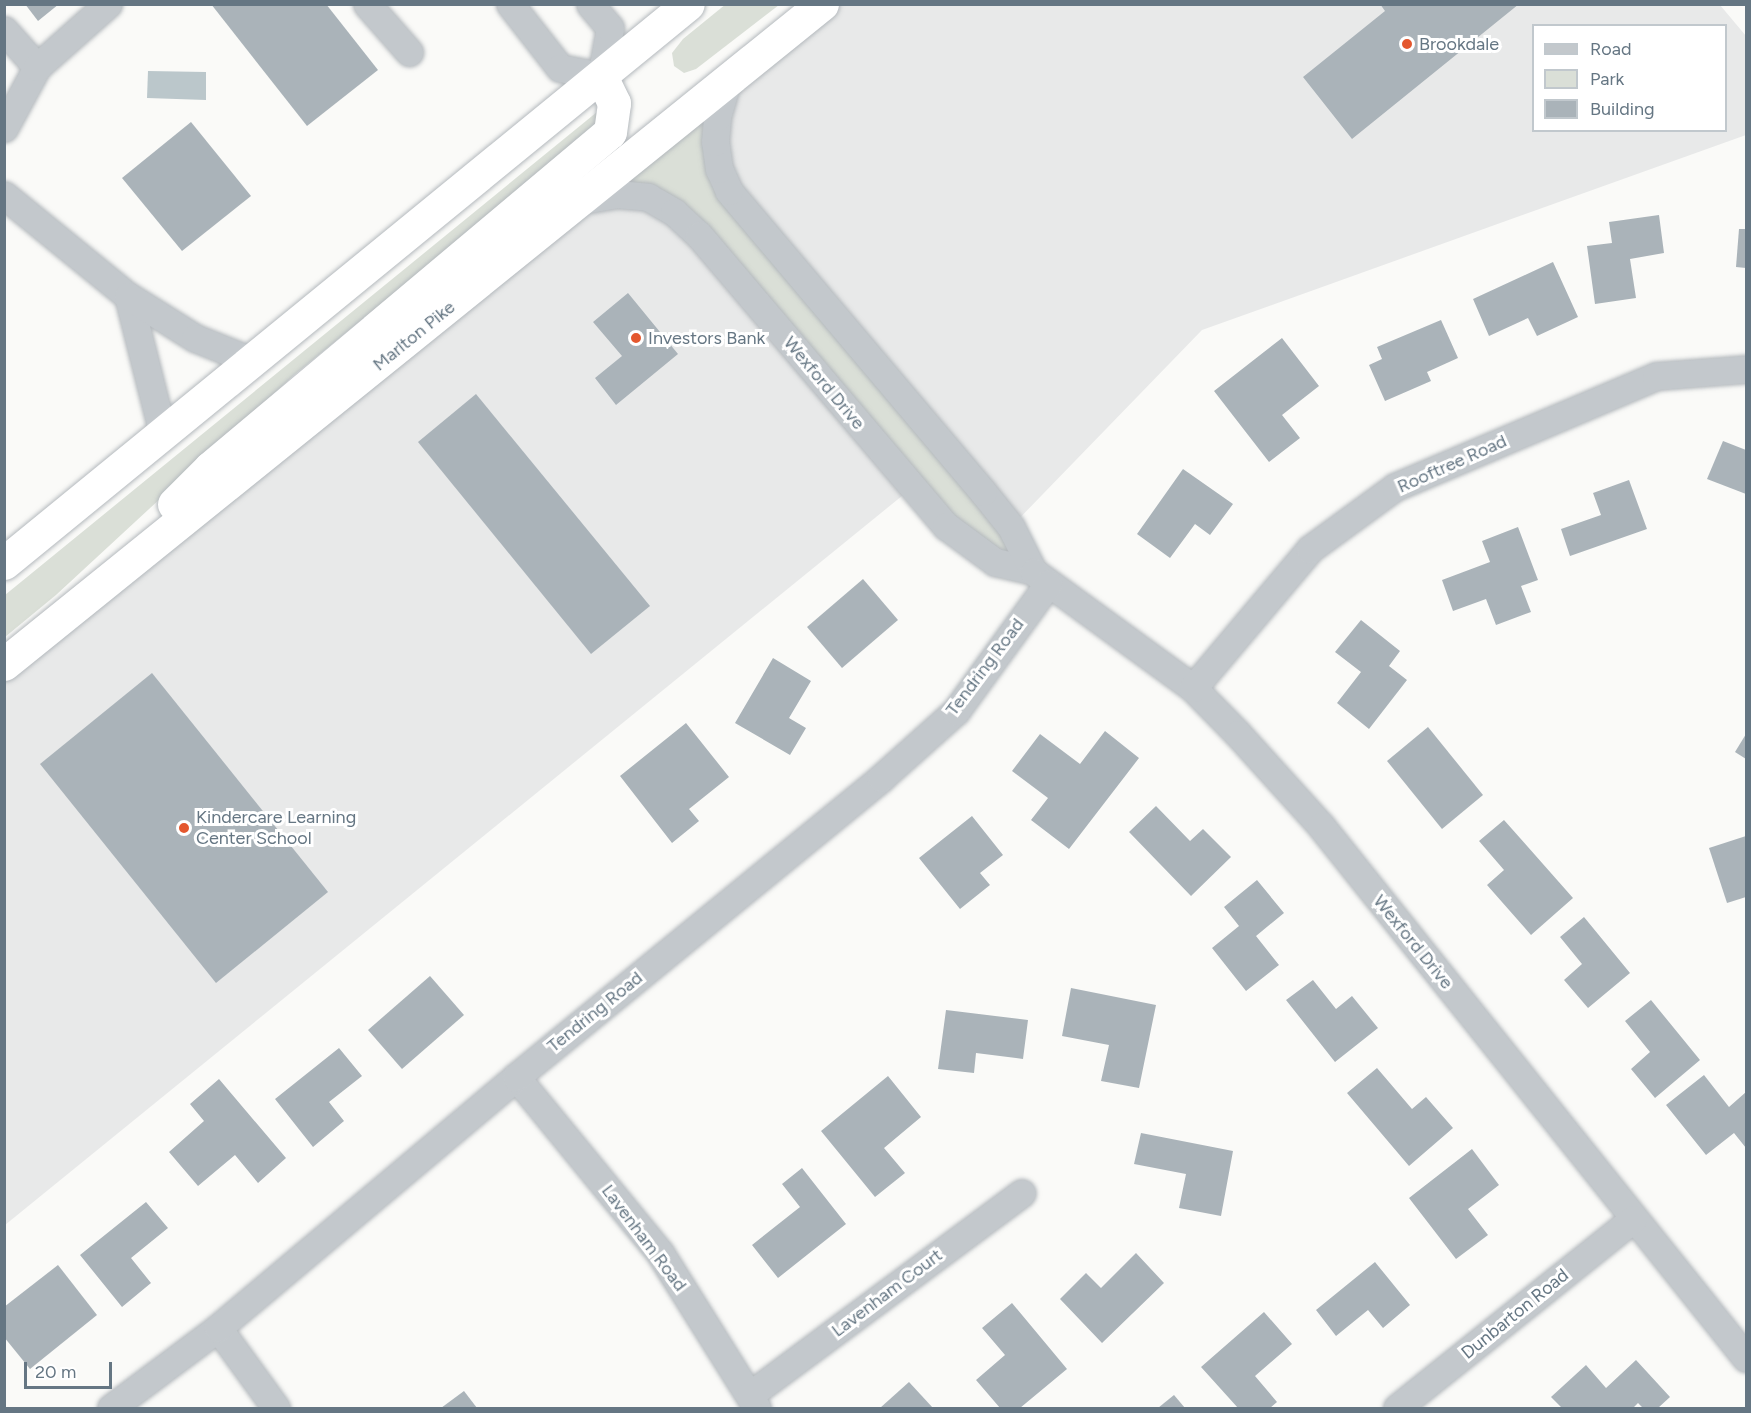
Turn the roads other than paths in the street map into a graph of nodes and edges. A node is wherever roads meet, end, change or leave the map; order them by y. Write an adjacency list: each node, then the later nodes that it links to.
1 (108, 4): 9 (street)
2 (368, 4): 8 (street)
3 (510, 4): 10 (street)
4 (590, 4): 10 (street)
5 (687, 4): 10 (highway)
6 (822, 4): 11 (highway, Marlton Pike)
7 (4, 30): 9 (street)
8 (409, 52)
9 (37, 67): 12 (street)
10 (601, 76): 16 (highway); 20 (highway)
11 (727, 83): 14 (highway, Marlton Pike); 21 (street, Wexford Drive)
12 (4, 128)
13 (4, 195): 15 (street)
14 (583, 200): 20 (highway, Marlton Pike); 21 (street, Wexford Drive)
15 (128, 296): 16 (street); 18 (street)
16 (252, 361): 18 (highway)
17 (1746, 369): 23 (street, Rooftree Road)
18 (163, 434): 19 (highway)
19 (4, 563)
20 (119, 570): 22 (highway, Marlton Pike)
21 (1040, 578): 23 (street, Wexford Drive); 24 (street, Tendring Road)
22 (4, 664)
23 (1193, 688): 26 (street, Wexford Drive)
24 (516, 1077): 27 (street, Tendring Road); 29 (street, Lavenham Road)
25 (1022, 1192): 29 (street, Lavenham Court)
26 (1633, 1219): 28 (street, Wexford Drive); 32 (street, Dunbarton Road)
27 (218, 1328): 30 (street, Tendring Road); 31 (street)
28 (1746, 1358)
29 (754, 1401)
30 (111, 1408)
31 (276, 1408)
32 (1397, 1408)

